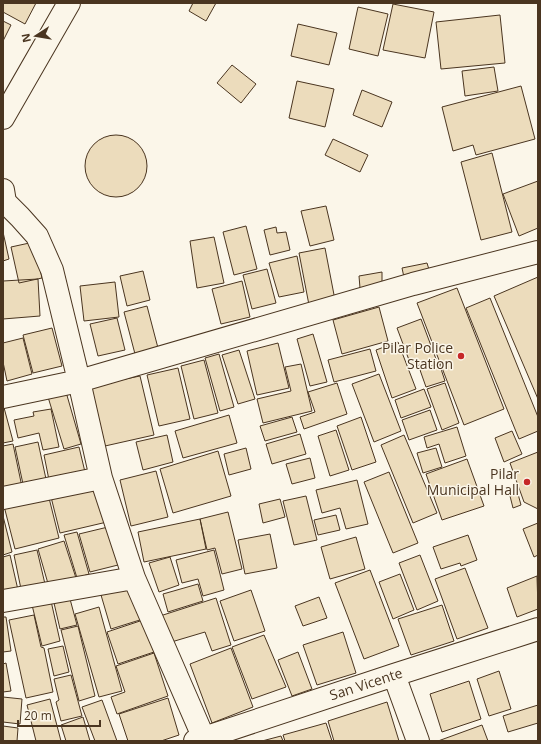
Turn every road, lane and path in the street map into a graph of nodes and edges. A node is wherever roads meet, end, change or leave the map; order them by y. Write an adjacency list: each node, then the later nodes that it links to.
1 (69, 3): 2 (street)
2 (3, 118)
3 (4, 198): 5 (street)
4 (538, 252): 5 (street)
5 (79, 381): 6 (street); 7 (street)
6 (3, 397)
7 (101, 478): 8 (street); 9 (street)
8 (3, 498)
9 (134, 578): 10 (street); 13 (street)
10 (3, 601)
11 (538, 629): 12 (street, San Vicente)
12 (394, 675): 13 (street, San Vicente); 14 (street)
13 (201, 740)
14 (418, 741)

